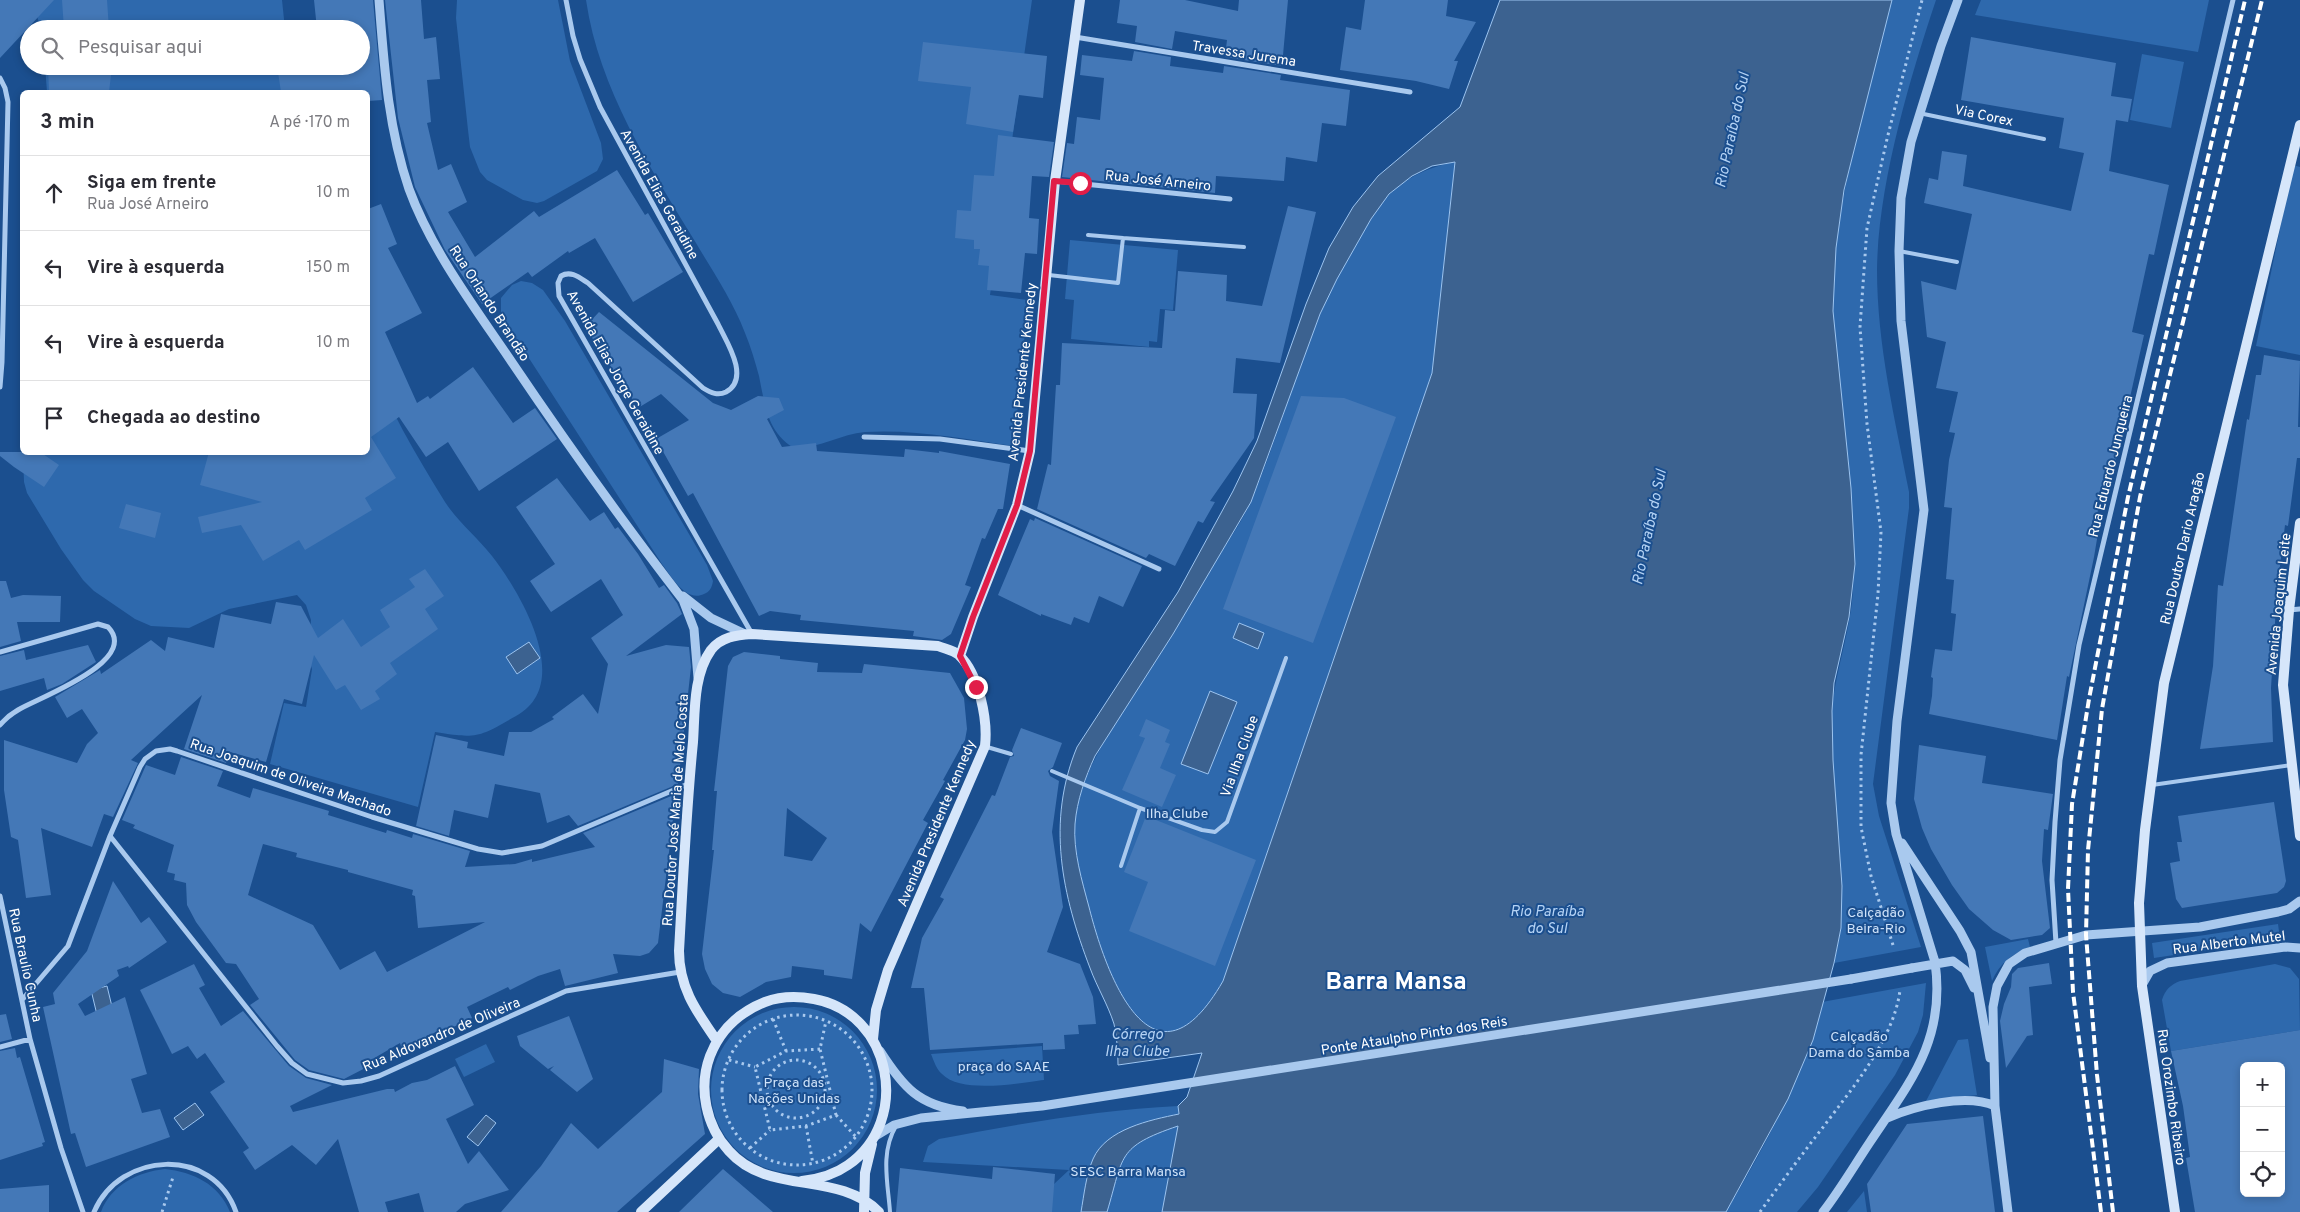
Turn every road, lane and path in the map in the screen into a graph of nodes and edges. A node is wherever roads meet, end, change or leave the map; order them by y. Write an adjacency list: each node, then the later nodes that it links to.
1 (379, 0): 29 (street, Rua Orlando Brandão)
2 (566, 0): 23 (street, Avenida Elias Geraidine)
3 (1080, 0): 7 (main road, Avenida Presidente Kennedy)
4 (1922, 0): 53 (path)
5 (1958, 0): 10 (street)
6 (2233, 0): 52 (street, Rua Eduardo Junqueira)
7 (1075, 37): 9 (street, Travessa Jurema); 14 (main road, Avenida Presidente Kennedy)
8 (0, 78): 22 (street)
9 (1410, 92)
10 (1919, 113): 12 (lane, Via Corex); 19 (street)
11 (2300, 125): 13 (main road, Rua Doutor Dario Aragão)
12 (2044, 139)
13 (2297, 155): 43 (main road, Rua Doutor Dario Aragão)
14 (1054, 181): 15 (street, Rua José Arneiro); 21 (main road, Avenida Presidente Kennedy)
15 (1230, 199)
16 (1088, 234): 17 (lane)
17 (1123, 238): 18 (lane); 21 (lane)
18 (1244, 247)
19 (1899, 251): 20 (lane); 45 (street)
20 (1958, 262)
21 (1046, 275): 25 (main road, Avenida Presidente Kennedy)
22 (0, 387)
23 (726, 392): 32 (street, Avenida Elias Jorge Geraidine)
24 (864, 437): 25 (street)
25 (1030, 451): 26 (main road, Avenida Presidente Kennedy)
26 (1017, 505): 28 (street); 34 (main road, Avenida Presidente Kennedy)
27 (2300, 527): 31 (main road, Avenida Joaquim Leite)
28 (1159, 569)
29 (670, 584): 32 (street); 36 (street)
30 (2300, 609): 31 (street)
31 (2289, 610): 40 (main road, Avenida Joaquim Leite)
32 (748, 634): 34 (main road, Rua Doutor José Maria de Melo Costa); 36 (main road, Rua Doutor José Maria de Melo Costa)
33 (0, 652): 37 (street)
34 (960, 656): 38 (main road, Avenida Presidente Kennedy)
35 (1286, 658): 44 (lane, Via Ilha Clube)
36 (698, 685): 42 (main road, Rua Doutor José Maria de Melo Costa)
37 (0, 725)
38 (985, 746): 39 (lane); 65 (main road, Avenida Presidente Kennedy)
39 (1011, 754)
40 (2291, 765): 43 (lane); 47 (main road, Avenida Joaquim Leite)
41 (1052, 771): 44 (lane, Via Ilha Clube)
42 (689, 784): 46 (street, Rua Joaquim de Oliveira Machado); 56 (main road, Rua Doutor José Maria de Melo Costa)
43 (2150, 785): 51 (main road, Rua Doutor Dario Aragão)
44 (1140, 808): 48 (lane)
45 (1896, 834): 55 (street); 61 (street)
46 (110, 836): 56 (street, Rua Aldovandro de Oliveira); 59 (street, Rua Joaquim de Oliveira Machado)
47 (2300, 836)
48 (1121, 866)
49 (0, 896): 59 (street, Rua Braulio Cunha)
50 (2300, 901): 51 (street, Rua Alberto Mutel)
51 (2140, 933): 52 (street, Rua Alberto Mutel); 57 (main road, Rua Doutor Dario Aragão)
52 (2056, 943): 71 (street, Rua Alberto Mutel)
53 (1893, 945)
54 (2300, 948): 57 (street, Rua Alberto Mutel)
55 (1935, 962): 61 (street); 73 (street, Ponte Ataulpho Pinto dos Reis, bridge); 76 (street)
56 (680, 972): 64 (main road, Rua Doutor José Maria de Melo Costa)
57 (2142, 986): 99 (main road, Rua Orozimbo Ribeiro)
58 (1900, 990): 96 (path)
59 (22, 1000): 63 (street, Rua Braulio Cunha)
60 (773, 1019): 62 (path); 68 (path); 69 (path)
61 (1982, 1020): 71 (street)
62 (826, 1021): 67 (path); 80 (path)
63 (30, 1039): 66 (street); 88 (street, Rua Braulio Cunha)
64 (717, 1041): 65 (main road); 82 (main road)
65 (875, 1043): 73 (street); 81 (main road)
66 (0, 1047)
67 (820, 1049): 68 (path); 74 (path)
68 (786, 1051): 70 (path)
69 (729, 1060): 70 (path); 83 (path)
70 (755, 1067): 79 (path)
71 (1994, 1075): 72 (street)
72 (1996, 1106): 76 (street); 98 (street)
73 (980, 1113): 77 (street)
74 (836, 1115): 78 (path); 80 (path)
75 (806, 1117): 75 (path)
76 (1886, 1118): 97 (street)
77 (898, 1124): 81 (street); 95 (lane)
78 (806, 1126): 79 (path); 85 (path)
79 (770, 1130): 83 (path)
80 (856, 1137): 85 (path)
81 (874, 1137): 86 (main road); 87 (main road)
82 (719, 1139): 86 (main road); 92 (main road)
83 (750, 1148): 85 (path)
84 (177, 1164): 89 (street); 90 (path); 91 (street)
85 (813, 1164)
86 (802, 1181): 87 (main road)
87 (864, 1199): 93 (main road); 94 (main road)
88 (83, 1212)
89 (94, 1212)
90 (162, 1212)
91 (236, 1212)
92 (641, 1212)
93 (864, 1212)
94 (879, 1212)
95 (890, 1212)
96 (1760, 1212)
97 (1823, 1212)
98 (2008, 1212)
99 (2175, 1212)

